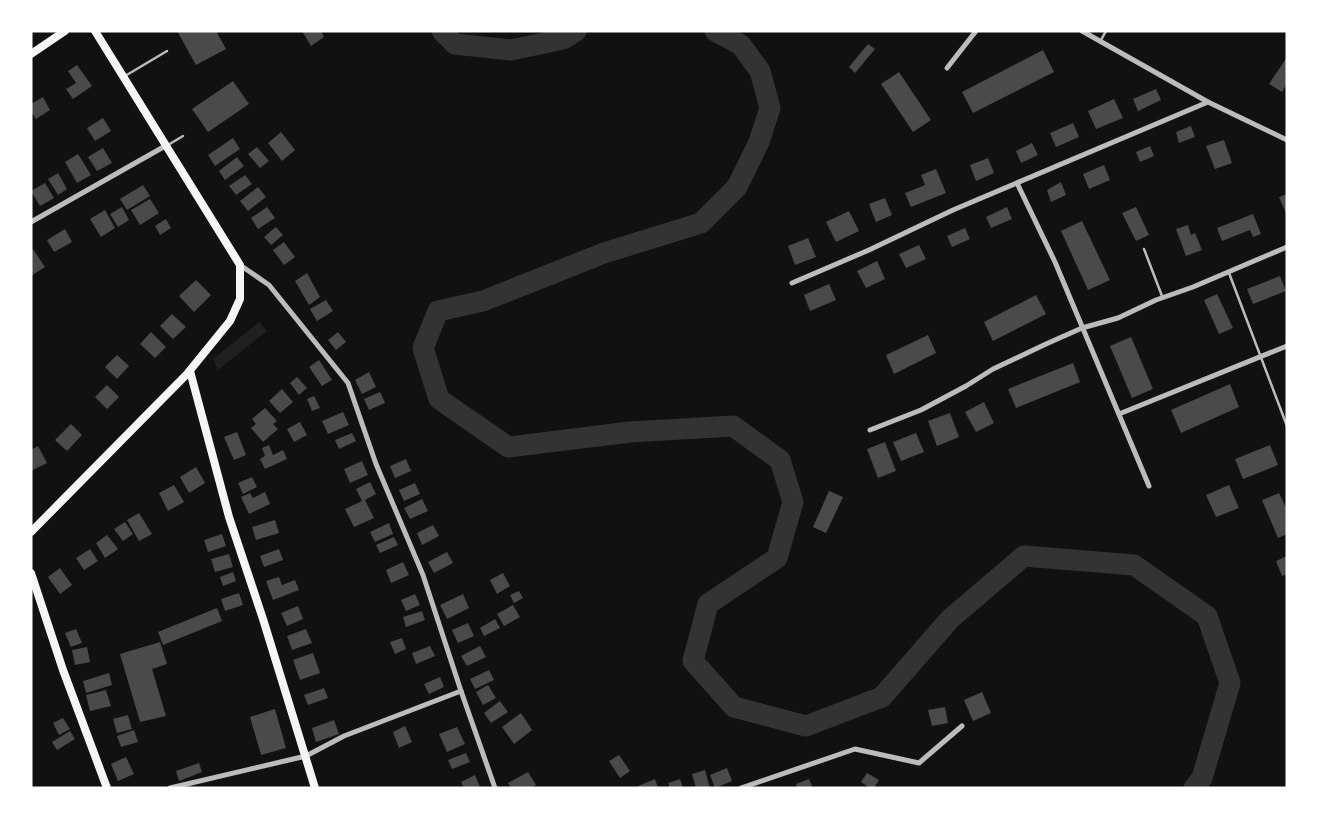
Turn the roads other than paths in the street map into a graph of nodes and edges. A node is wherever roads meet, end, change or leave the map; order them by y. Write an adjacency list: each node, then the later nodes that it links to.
1 (65, 31): 8 (main road)
2 (95, 31): 10 (main road)
3 (976, 31): 9 (street)
4 (1082, 31): 6 (street)
5 (1106, 31): 6 (lane)
6 (1101, 42): 11 (street)
7 (167, 51): 10 (lane)
8 (31, 54)
9 (947, 68)
10 (124, 77): 14 (main road)
11 (1208, 102): 13 (street); 15 (street)
12 (183, 136): 14 (lane)
13 (1287, 140)
14 (167, 145): 16 (street); 19 (main road)
15 (1017, 183): 21 (street); 23 (street)
16 (31, 222)
17 (1287, 247): 20 (street)
18 (1144, 249): 22 (lane)
19 (240, 265): 26 (main road); 33 (street)
20 (1228, 272): 22 (street); 25 (lane)
21 (792, 283)
22 (1162, 298): 23 (street)
23 (1082, 328): 27 (street); 29 (street)
24 (1287, 346): 25 (street)
25 (1261, 356): 27 (street); 28 (lane)
26 (190, 371): 31 (main road); 35 (main road)
27 (1119, 414): 30 (street)
28 (1287, 426)
29 (870, 430)
30 (1149, 486)
31 (31, 532)
32 (31, 573): 36 (main road)
33 (461, 691): 35 (street); 39 (street)
34 (962, 726): 40 (street)
35 (306, 756): 37 (street); 38 (main road)
36 (107, 788)
37 (170, 788)
38 (315, 788)
39 (495, 788)
40 (741, 788)

